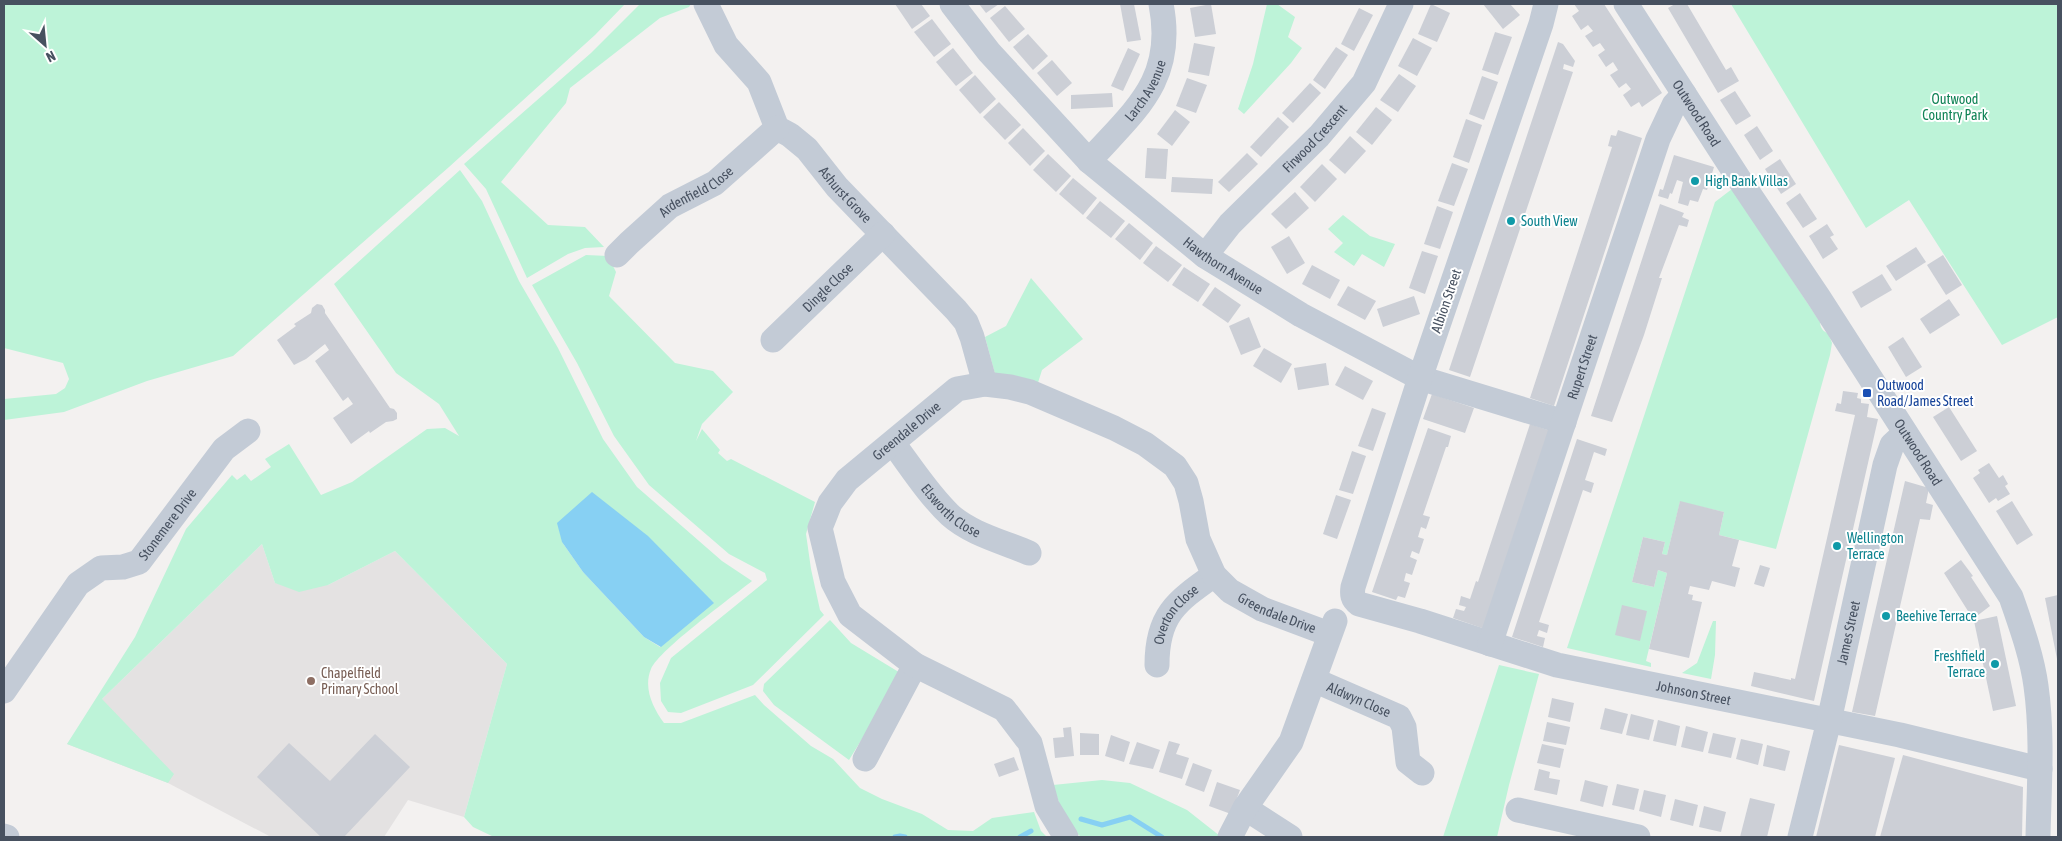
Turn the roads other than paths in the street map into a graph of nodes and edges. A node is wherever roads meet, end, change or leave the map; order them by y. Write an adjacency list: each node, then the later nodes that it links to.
1 (706, 4): 8 (street)
2 (952, 4): 9 (street, Hawthorn Avenue)
3 (1161, 4): 9 (street, Larch Avenue)
4 (1401, 4): 12 (street, Firwood Crescent)
5 (1546, 4): 14 (street, Albion Street)
6 (1626, 4): 7 (street, Outwood Road)
7 (1684, 94): 16 (street, Rupert Street); 18 (street, Outwood Road)
8 (776, 128): 10 (street, Ashurst Grove); 11 (street, Ardenfield Close)
9 (1089, 161): 12 (street, Hawthorn Avenue)
10 (883, 234): 13 (street, Dingle Close); 15 (street, Ashurst Grove)
11 (617, 256)
12 (1205, 256): 14 (street, Hawthorn Avenue)
13 (773, 340)
14 (1420, 378): 16 (street, Hawthorn Avenue); 22 (street, Albion Street)
15 (985, 384): 19 (street, Greendale Drive); 21 (street, Greendale Drive)
16 (1564, 422): 23 (street, Rupert Street)
17 (248, 431): 27 (street, Stonemere Drive)
18 (1905, 433): 28 (street, James Street); 30 (street, Outwood Road)
19 (893, 443): 20 (street, Elsworth Close); 25 (street, Greendale Drive)
20 (1033, 556)
21 (1214, 575): 24 (street, Overton Close); 26 (street, Greendale Drive)
22 (1354, 599): 23 (street, Johnson Street)
23 (1490, 644): 28 (street, Johnson Street)
24 (1153, 654)
25 (915, 665): 29 (street); 34 (street, Greendale Drive)
26 (1314, 680): 31 (street, Aldwyn Close); 32 (street, Greendale Drive)
27 (4, 691)
28 (1829, 721): 30 (street, Johnson Street); 38 (street, James Street)
29 (865, 759)
30 (2040, 769): 39 (street, Outwood Road)
31 (1422, 773)
32 (1246, 808): 35 (street, Greendale Drive); 36 (street)
33 (1518, 810): 37 (street)
34 (1066, 837)
35 (1230, 837)
36 (1290, 837)
37 (1632, 837)
38 (1800, 837)
39 (2038, 837)

